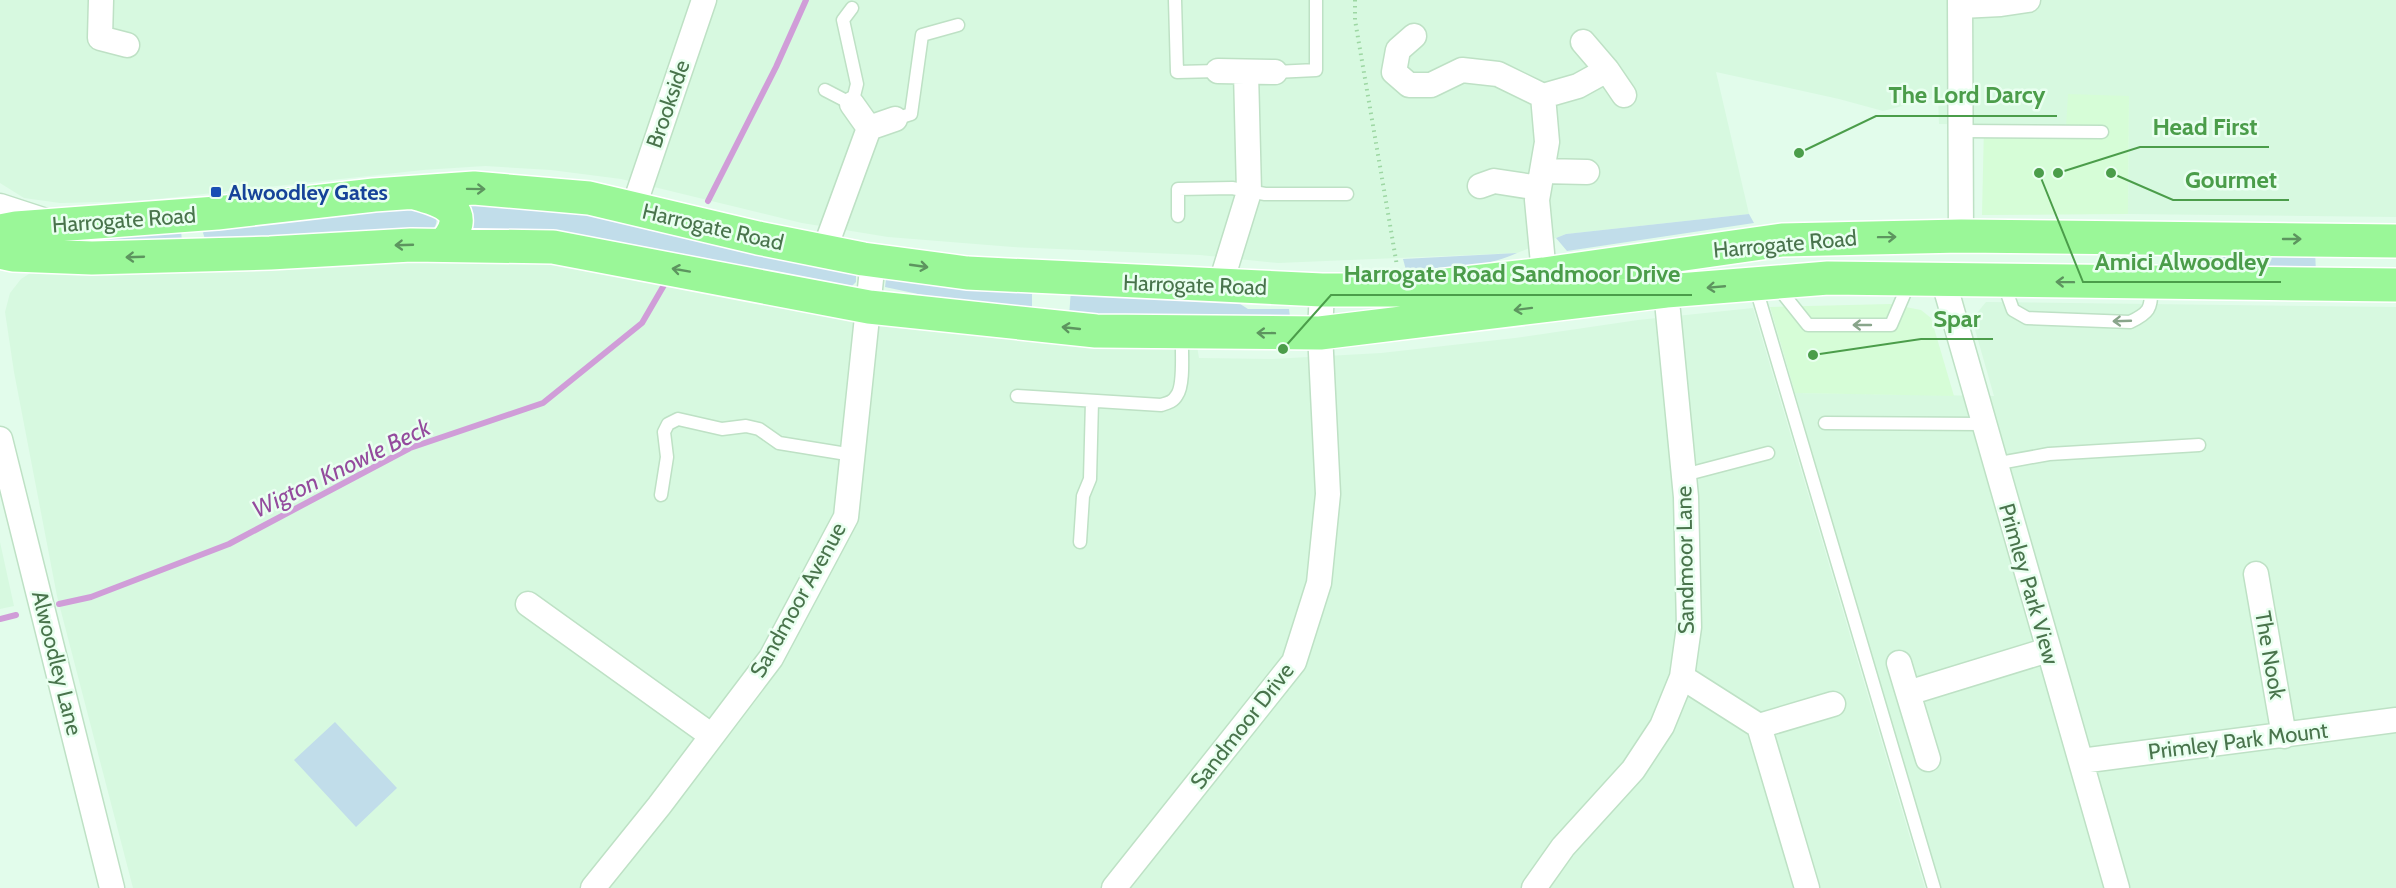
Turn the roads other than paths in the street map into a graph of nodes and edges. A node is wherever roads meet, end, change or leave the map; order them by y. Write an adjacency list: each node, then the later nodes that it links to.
1 (101, 0): 11 (street)
2 (704, 0): 31 (street, Brookside)
3 (1175, 0): 13 (lane)
4 (1316, 0): 15 (lane)
5 (2028, 0): 6 (street)
6 (1960, 3): 22 (street)
7 (852, 8): 19 (lane)
8 (958, 25): 20 (lane)
9 (1414, 36): 16 (street)
10 (1583, 42): 12 (street)
11 (127, 45)
12 (1606, 70): 16 (street); 18 (street)
13 (1218, 71): 14 (street)
14 (1246, 72): 15 (street); 28 (street)
15 (1275, 72)
16 (1531, 88): 25 (street)
17 (825, 90): 19 (lane)
18 (1624, 95)
19 (852, 104): 21 (street)
20 (895, 119): 21 (street)
21 (869, 128): 42 (street)
22 (1961, 131): 23 (lane); 35 (street)
23 (2102, 132)
24 (1587, 171): 25 (street)
25 (1540, 179): 26 (street); 46 (street)
26 (1480, 186)
27 (413, 192): 31 (highway, Harrogate Road, one-way to 31); 32 (highway, Harrogate Road); 40 (highway)
28 (1249, 192): 29 (lane); 33 (lane); 52 (street)
29 (1347, 194)
30 (0, 206): 34 (street)
31 (633, 208): 42 (highway, Harrogate Road)
32 (189, 215): 34 (highway, Harrogate Road); 43 (highway)
33 (1178, 216)
34 (66, 225): 41 (highway, Harrogate Road)
35 (1961, 236): 36 (highway, Harrogate Road); 37 (highway, Harrogate Road, one-way to 35)
36 (2043, 237): 38 (highway, Harrogate Road, one-way to 38); 49 (highway)
37 (1782, 240): 46 (highway, Harrogate Road); 48 (highway)
38 (2331, 240): 39 (highway, Harrogate Road); 45 (highway)
39 (2396, 241)
40 (444, 245): 43 (highway, Harrogate Road, one-way to 43); 55 (highway, Harrogate Road, one-way to 40)
41 (3, 251): 43 (highway, Harrogate Road, one-way to 41)
42 (824, 251): 44 (highway, Harrogate Road)
43 (194, 255)
44 (873, 260): 52 (highway, Harrogate Road, one-way to 52); 55 (street, Sandmoor Avenue)
45 (2396, 272)
46 (1544, 274): 53 (highway, Harrogate Road)
47 (1910, 279): 48 (highway, Harrogate Road); 50 (highway, Harrogate Road); 50 (lane, one-way to 50)
48 (1942, 279): 49 (highway, Harrogate Road, one-way to 48); 61 (street, Primley Park View)
49 (2152, 282): 51 (highway, Harrogate Road)
50 (1764, 283): 54 (highway, Harrogate Road, one-way to 54); 89 (lane)
51 (2396, 285)
52 (1220, 286): 53 (highway, Harrogate Road)
53 (1322, 290): 57 (street, Sandmoor Drive)
54 (1666, 291): 57 (highway, Harrogate Road, one-way to 57); 68 (street, Sandmoor Lane)
55 (869, 306): 56 (highway, Harrogate Road, one-way to 55); 65 (street, Sandmoor Avenue)
56 (1182, 332): 57 (highway, Harrogate Road, one-way to 56); 59 (lane)
57 (1320, 333): 86 (street, Sandmoor Drive)
58 (1017, 396): 59 (lane)
59 (1092, 401): 70 (lane)
60 (1826, 423): 61 (lane)
61 (1983, 424): 67 (street, Primley Park View)
62 (0, 439): 66 (street, Alwoodley Lane)
63 (2199, 445): 67 (lane)
64 (1768, 453): 68 (lane)
65 (853, 455): 69 (lane); 80 (street, Sandmoor Avenue)
66 (3, 464): 84 (street, Alwoodley Lane)
67 (1994, 464): 73 (street, Primley Park View)
68 (1684, 475): 75 (street, Sandmoor Lane)
69 (661, 495)
70 (1080, 542)
71 (2256, 574): 81 (street, The Nook)
72 (528, 604): 80 (street)
73 (2048, 650): 76 (street); 83 (street, Primley Park View)
74 (1899, 663): 76 (street)
75 (1682, 677): 79 (street); 87 (street, Sandmoor Lane)
76 (1908, 693): 82 (street)
77 (1833, 704): 79 (street)
78 (2396, 720): 81 (street, Primley Park Mount)
79 (1759, 726): 88 (street)
80 (712, 736): 85 (street, Sandmoor Avenue)
81 (2284, 736): 83 (street, Primley Park Mount)
82 (1928, 759)
83 (2080, 761): 90 (street, Primley Park View)
84 (112, 888)
85 (593, 888)
86 (1114, 888)
87 (1534, 888)
88 (1807, 888)
89 (1934, 888)
90 (2117, 888)

